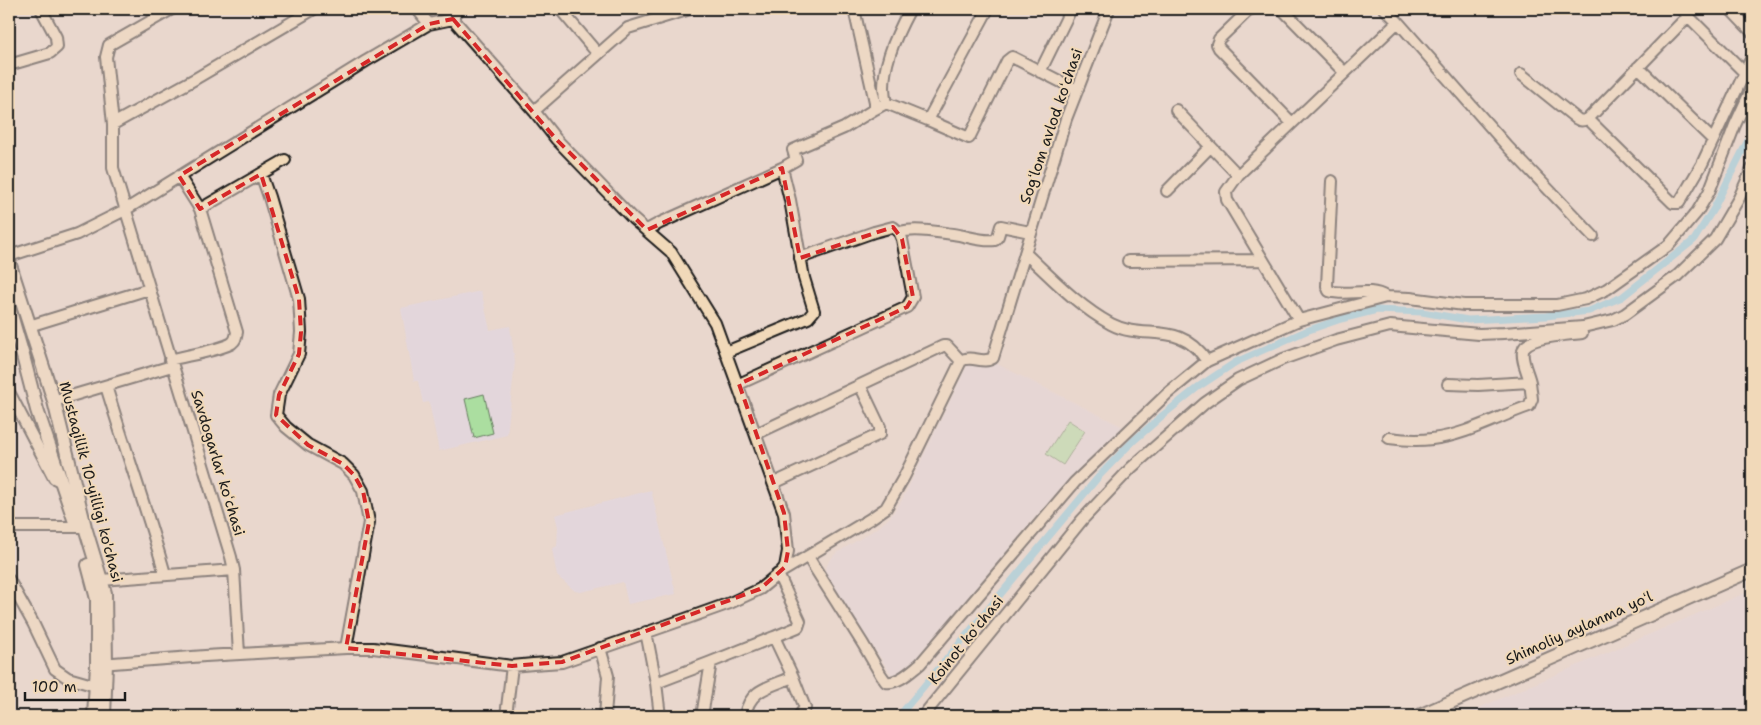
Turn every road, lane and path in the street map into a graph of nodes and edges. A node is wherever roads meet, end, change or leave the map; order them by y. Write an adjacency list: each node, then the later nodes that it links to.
1 (41, 9): 24 (street)
2 (172, 9): 39 (street, Savdogarlar koʻchasi)
3 (314, 9): 39 (street)
4 (417, 9): 20 (street)
5 (457, 9): 18 (street)
6 (690, 9): 22 (street)
7 (854, 9): 33 (street)
8 (910, 9): 32 (street)
9 (988, 9): 37 (street)
10 (1071, 9): 26 (street)
11 (1109, 9): 31 (street, Sogʻlom avlod koʻchasi)
12 (1250, 9): 38 (street)
13 (1282, 9): 27 (street)
14 (1385, 9): 19 (street)
15 (1730, 9): 21 (street)
16 (565, 11): 22 (street)
17 (1685, 12): 25 (street); 28 (street)
18 (453, 19): 20 (street); 35 (street)
19 (1398, 22): 27 (street); 55 (street)
20 (429, 24): 47 (street)
21 (1752, 32)
22 (598, 54): 35 (street)
23 (1752, 58): 28 (street)
24 (9, 65)
25 (1638, 67): 36 (street); 40 (street)
26 (1040, 72): 31 (street); 37 (street)
27 (1344, 72): 38 (street)
28 (1744, 72): 40 (street)
29 (1521, 74): 36 (street)
30 (1752, 88): 63 (street)
31 (1076, 90): 54 (street, Sogʻlom avlod koʻchasi)
32 (886, 103): 33 (street); 37 (street)
33 (875, 109): 43 (street)
34 (1176, 110): 41 (street)
35 (534, 111): 52 (street)
36 (1588, 118): 40 (street)
37 (928, 120)
38 (1291, 122): 46 (street)
39 (113, 124): 51 (street, Savdogarlar koʻchasi)
40 (1713, 140)
41 (1210, 147): 46 (street); 49 (street)
42 (285, 160): 45 (street)
43 (782, 168): 52 (street); 58 (street)
44 (1752, 169): 66 (street)
45 (261, 174): 50 (street); 96 (street)
46 (1238, 175): 59 (street)
47 (179, 176): 50 (street); 51 (street)
48 (1332, 181): 63 (street)
49 (1167, 191)
50 (200, 209): 71 (street)
51 (125, 210): 57 (street); 62 (street, Savdogarlar koʻchasi)
52 (647, 230): 68 (street)
53 (899, 232): 54 (street); 58 (street); 73 (street)
54 (1030, 232): 56 (street, Sogʻlom avlod koʻchasi)
55 (1593, 236)
56 (1025, 253): 69 (street, Sogʻlom avlod koʻchasi); 70 (street)
57 (9, 256)
58 (800, 258): 68 (street)
59 (1263, 260): 60 (street); 65 (street)
60 (1128, 261)
61 (9, 262): 67 (main road, Mustaqillik 10-yilligi ko'chasi)
62 (149, 289): 67 (street); 71 (street, Savdogarlar koʻchasi)
63 (1386, 297): 65 (street)
64 (9, 308): 81 (main road, Mustaqillik 10-yilligi ko'chasi)
65 (1299, 320): 70 (street)
66 (1613, 320): 72 (street); 114 (street, Koinot koʻchasi)
67 (29, 326): 78 (main road, Mustaqillik 10-yilligi ko'chasi)
68 (726, 352): 73 (street)
69 (961, 361): 75 (street); 85 (street)
70 (1207, 361): 85 (street)
71 (171, 363): 76 (street); 86 (street, Savdogarlar koʻchasi)
72 (1530, 382): 74 (street); 80 (street)
73 (738, 384): 79 (street)
74 (1448, 384)
75 (860, 385): 79 (street); 82 (street)
76 (106, 386): 78 (street); 88 (street)
77 (9, 392): 81 (street)
78 (54, 401): 84 (main road, Mustaqillik 10-yilligi ko'chasi)
79 (756, 434): 82 (street)
80 (1389, 438)
81 (62, 483): 84 (main road, Mustaqillik 10-yilligi ko'chasi)
82 (774, 483): 89 (street)
83 (9, 527): 84 (street)
84 (81, 527): 92 (main road, Mustaqillik 10-yilligi ko'chasi); 100 (main road, Mustaqillik 10-yilligi ko'chasi)
85 (808, 557): 89 (street)
86 (234, 570): 88 (street); 98 (street, Savdogarlar koʻchasi)
87 (1752, 570): 93 (main road, Shimoliy aylanma yoʻl)
88 (165, 574): 92 (street)
89 (778, 574): 94 (street); 95 (street)
90 (1752, 578): 93 (main road, Shimoliy aylanma yoʻl)
91 (9, 580): 105 (street)
92 (101, 580): 100 (main road, Mustaqillik 10-yilligi ko'chasi)
93 (1656, 616): 104 (main road, Shimoliy aylanma yoʻl)
94 (646, 632): 97 (street); 103 (street)
95 (774, 637): 99 (street); 102 (street)
96 (346, 648): 98 (street); 101 (street)
97 (600, 648): 101 (street); 109 (street)
98 (239, 654): 100 (street)
99 (711, 662): 103 (street); 111 (street)
100 (101, 664): 105 (main road, Mustaqillik 10-yilligi ko'chasi); 107 (main road, Mustaqillik 10-yilligi ko'chasi)
101 (512, 666): 108 (street)
102 (793, 677): 112 (street); 113 (street)
103 (656, 683): 110 (street)
104 (1500, 685): 115 (main road, Shimoliy aylanma yoʻl); 116 (main road, Shimoliy aylanma yoʻl)
105 (96, 686): 106 (main road, Mustaqillik 10-yilligi ko'chasi)
106 (94, 716)
107 (104, 716)
108 (506, 716)
109 (605, 716)
110 (660, 716)
111 (702, 716)
112 (745, 716)
113 (799, 716)
114 (923, 716)
115 (1419, 716)
116 (1439, 716)

